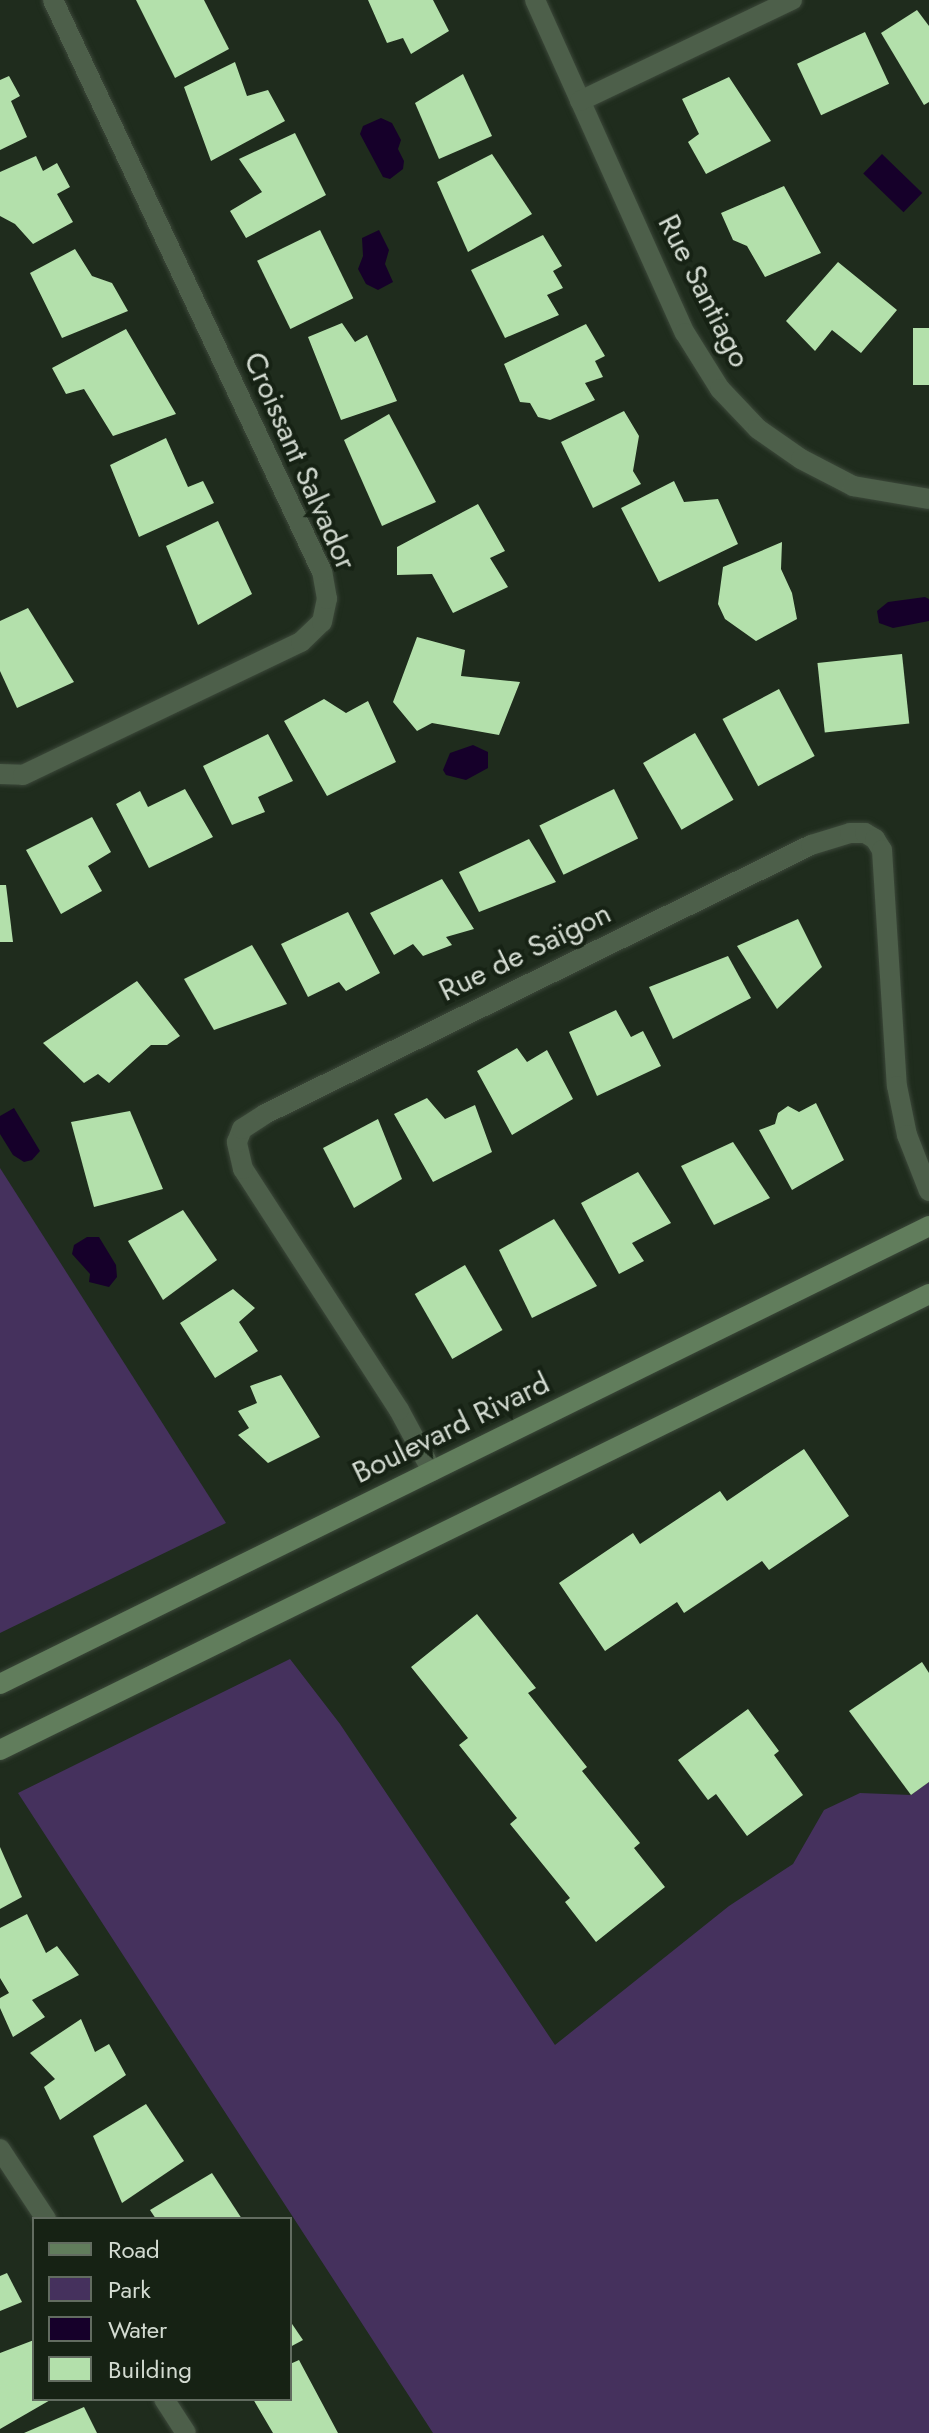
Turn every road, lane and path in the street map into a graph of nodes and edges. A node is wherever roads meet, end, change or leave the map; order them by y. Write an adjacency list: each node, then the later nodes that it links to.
1 (53, 0): 6 (street, Croissant Salvador)
2 (535, 0): 4 (street, Rue Santiago)
3 (792, 0): 4 (street)
4 (580, 101): 5 (street, Rue Santiago)
5 (929, 499)
6 (0, 774)
7 (929, 1191): 10 (street, Rue de Saïgon)
8 (929, 1226): 10 (street, Boulevard Rivard)
9 (929, 1294): 12 (street)
10 (432, 1471): 11 (street, Boulevard Rivard)
11 (0, 1684)
12 (0, 1750)
13 (0, 2149): 14 (street)
14 (45, 2217)
15 (165, 2401): 16 (street)
16 (186, 2433)

